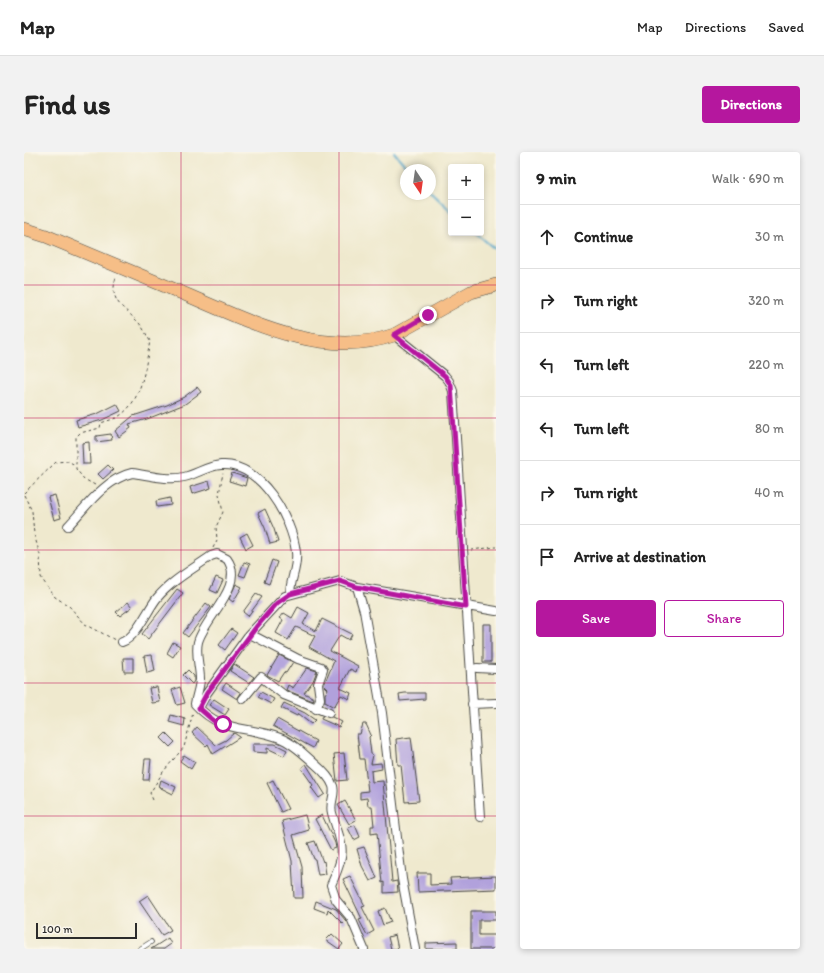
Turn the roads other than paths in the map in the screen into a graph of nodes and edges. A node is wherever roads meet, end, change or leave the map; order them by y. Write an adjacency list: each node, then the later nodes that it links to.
1 (24, 229): 3 (main road)
2 (496, 285): 3 (main road)
3 (394, 335): 7 (street)
4 (68, 526): 6 (street)
5 (357, 587): 6 (street); 7 (street); 23 (street)
6 (290, 594): 9 (street)
7 (466, 607): 8 (street); 15 (street)
8 (496, 611)
9 (250, 634): 16 (street); 17 (street)
10 (122, 642): 16 (street)
11 (477, 668): 12 (street)
12 (496, 669)
13 (242, 698): 17 (street)
14 (496, 703): 15 (street)
15 (472, 704): 19 (street)
16 (199, 708): 22 (street)
17 (316, 709): 18 (street)
18 (329, 713)
19 (480, 817)
20 (151, 942): 21 (lane)
21 (140, 949)
22 (364, 949)
23 (415, 949)

